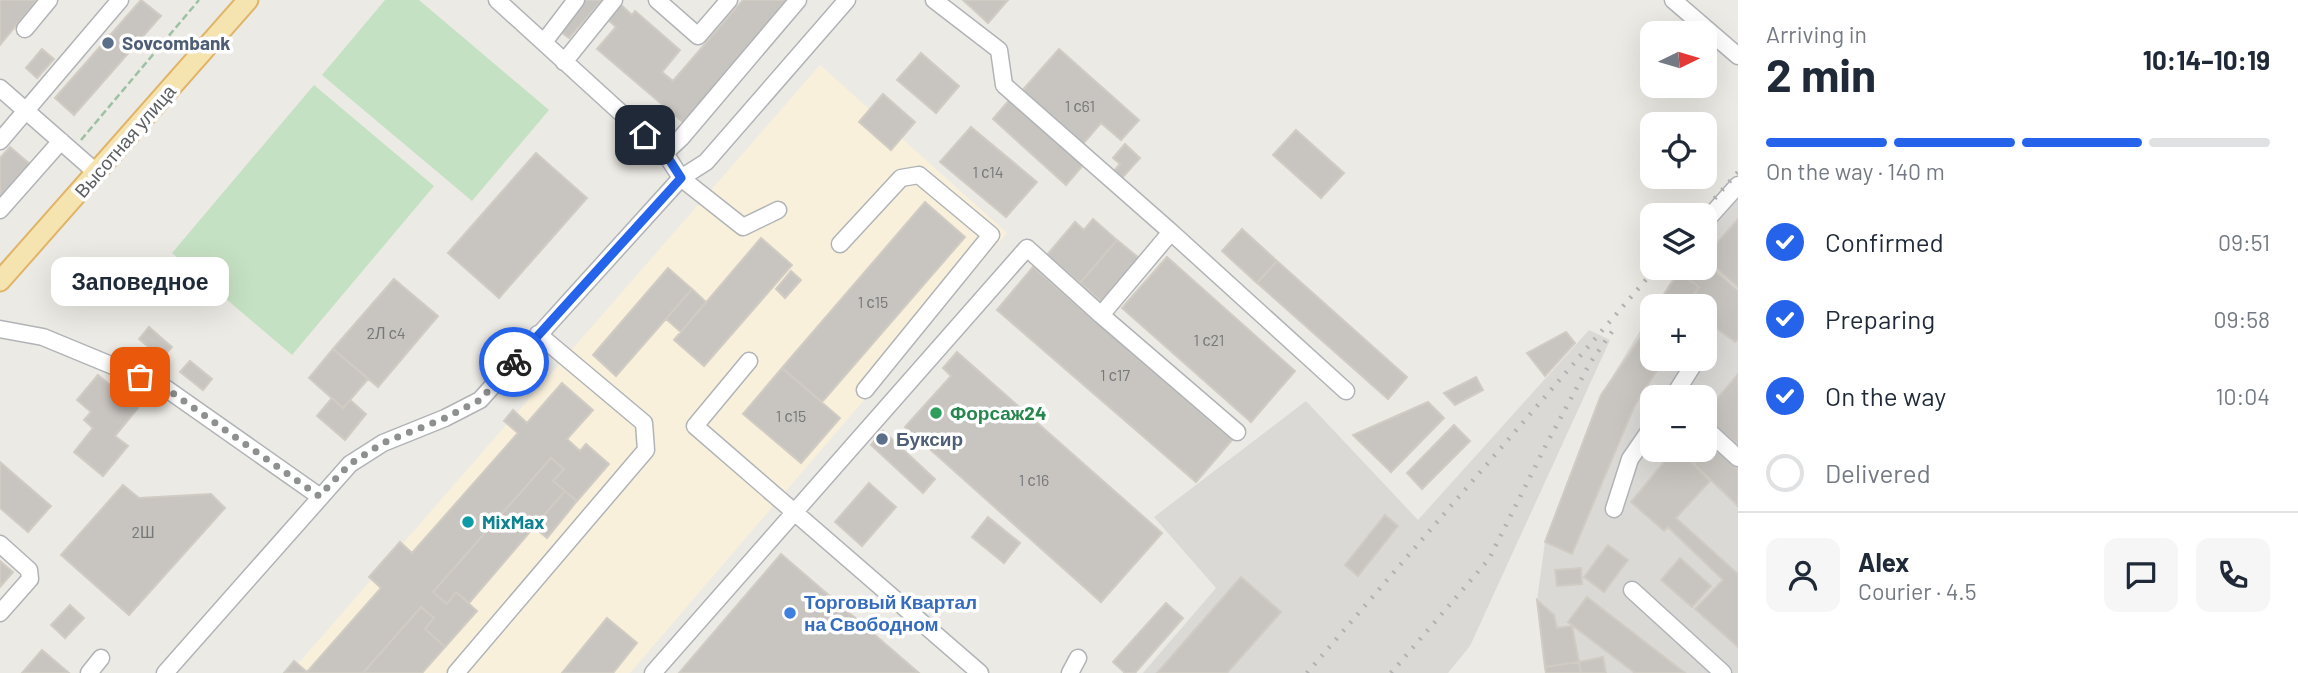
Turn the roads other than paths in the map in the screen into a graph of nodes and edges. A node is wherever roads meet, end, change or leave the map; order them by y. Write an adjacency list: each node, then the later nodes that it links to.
1 (49, 0): 13 (street)
2 (120, 0): 18 (street)
3 (248, 0): 22 (main road, Высотная улица)
4 (498, 0): 14 (street)
5 (576, 0): 14 (street)
6 (614, 0): 16 (street)
7 (657, 0): 8 (street)
8 (729, 0)
9 (798, 0): 21 (street)
10 (847, 0): 23 (street)
11 (934, 0): 28 (street)
12 (1673, 0): 15 (street)
13 (25, 29)
14 (544, 42): 16 (street)
15 (1738, 56)
16 (564, 62): 21 (street)
17 (0, 88): 18 (street)
18 (26, 111): 19 (street); 20 (street)
19 (0, 141)
20 (66, 146): 22 (street); 26 (street)
21 (665, 153): 23 (street)
22 (97, 173): 30 (main road, Высотная улица)
23 (681, 178): 27 (street); 33 (street)
24 (1738, 185): 25 (street)
25 (1717, 208)
26 (0, 210)
27 (778, 210)
28 (1171, 232): 31 (street); 36 (street)
29 (840, 244): 35 (street)
30 (0, 281)
31 (1101, 315): 37 (street); 43 (street)
32 (0, 329): 41 (street)
33 (538, 334): 41 (street); 50 (street)
34 (749, 361): 43 (street)
35 (864, 390)
36 (1346, 391)
37 (1237, 432)
38 (1717, 439): 40 (street)
39 (1640, 444): 42 (street)
40 (1738, 458)
41 (319, 496): 49 (street)
42 (1614, 509)
43 (793, 513): 51 (street); 52 (street)
44 (0, 544): 46 (street)
45 (1632, 590): 53 (street)
46 (0, 613)
47 (101, 659): 48 (street)
48 (89, 673)
49 (165, 673)
50 (456, 673)
51 (653, 673)
52 (980, 673)
53 (1723, 673)

